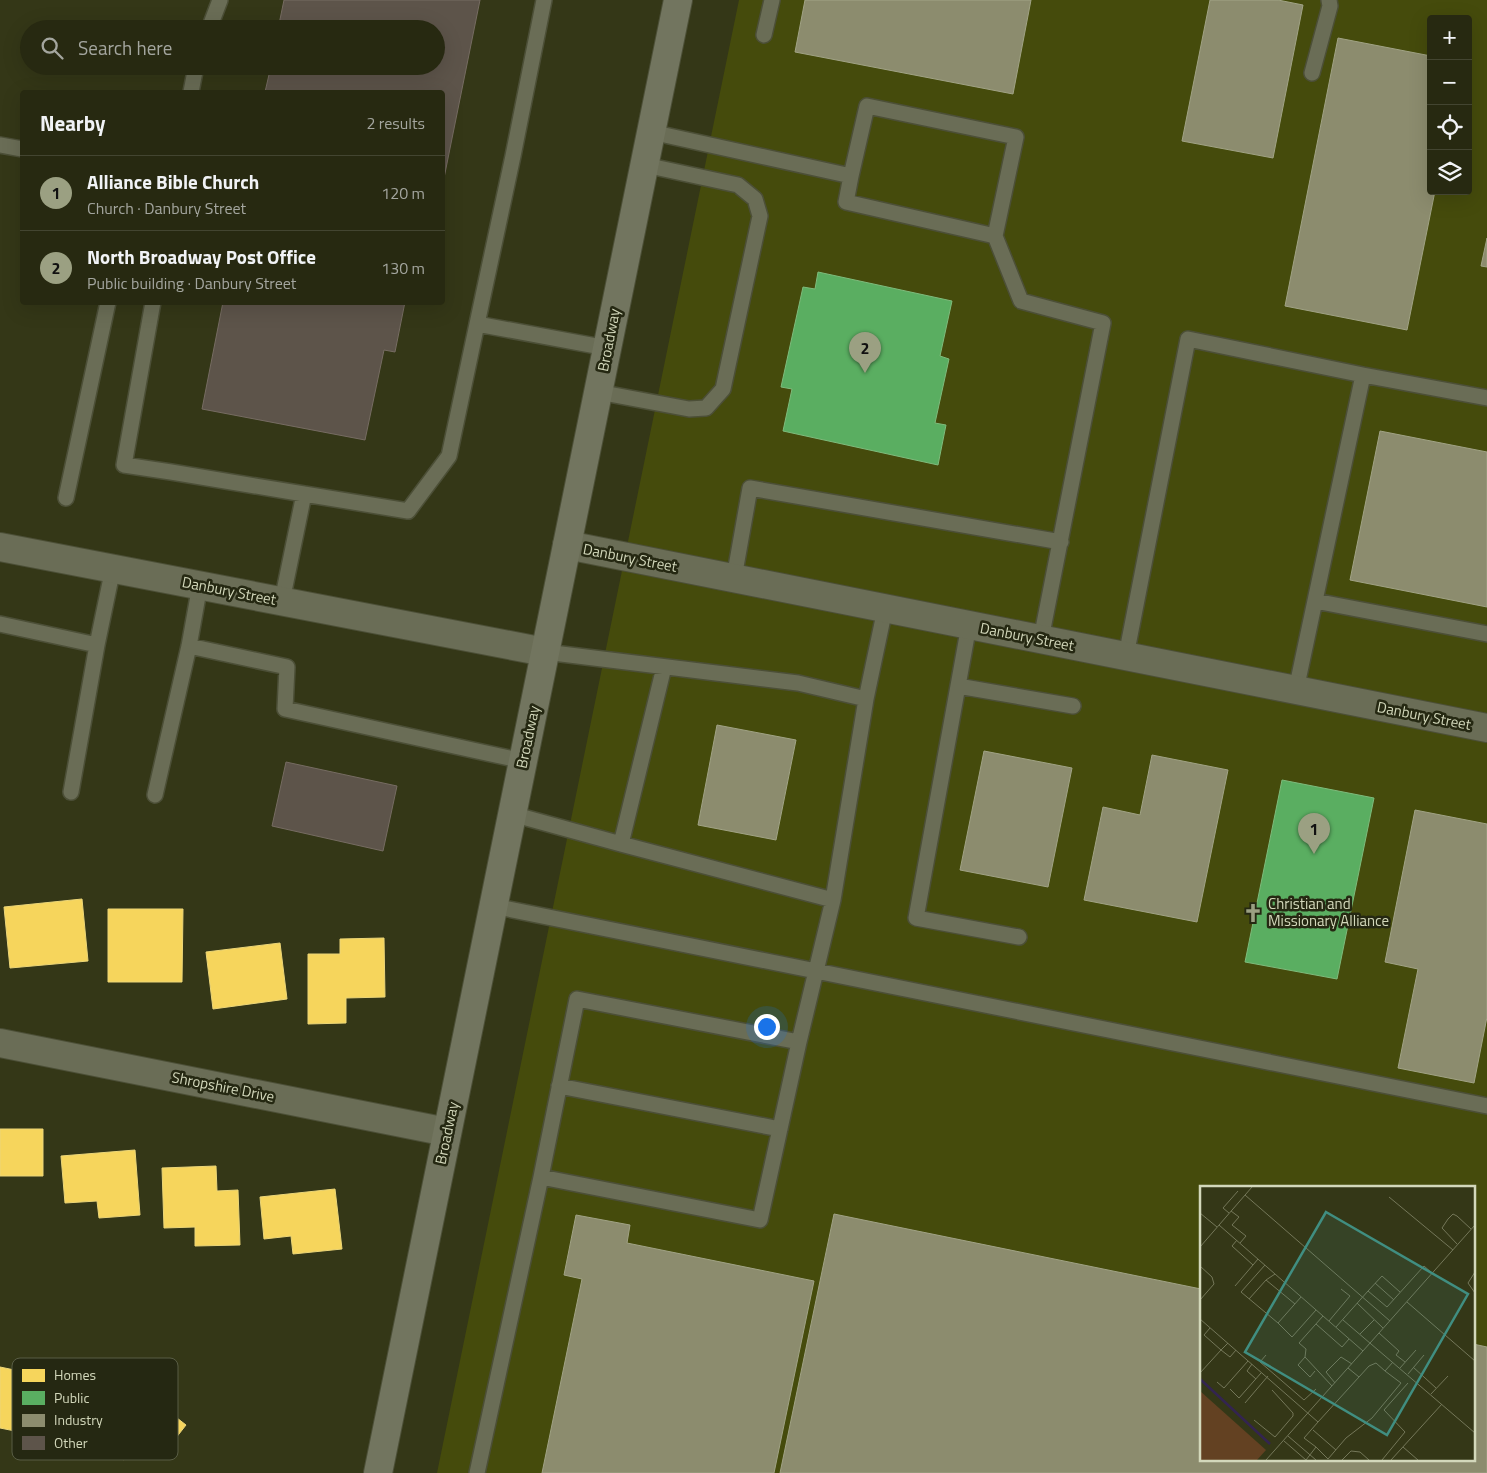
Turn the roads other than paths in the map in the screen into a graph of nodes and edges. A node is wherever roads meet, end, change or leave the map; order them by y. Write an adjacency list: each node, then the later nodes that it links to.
1 (220, 0): 6 (lane)
2 (544, 0): 19 (lane)
3 (678, 0): 11 (main road, Broadway)
4 (772, 0): 7 (lane)
5 (1329, 0): 8 (lane)
6 (212, 20)
7 (764, 35)
8 (1312, 73)
9 (194, 75): 10 (lane)
10 (191, 90)
11 (651, 132): 14 (main road, Broadway); 15 (lane)
12 (0, 145): 13 (lane)
13 (20, 149)
14 (645, 165): 20 (main road, Broadway); 22 (lane)
15 (851, 176): 16 (lane); 16 (lane)
16 (995, 236): 26 (lane)
17 (107, 305): 25 (lane)
18 (152, 305): 24 (lane)
19 (478, 324): 20 (lane); 24 (lane)
20 (607, 348): 22 (main road, Broadway)
21 (1362, 375): 23 (lane); 33 (lane); 42 (lane)
22 (598, 392): 27 (main road, Broadway)
23 (1487, 398)
24 (304, 494): 32 (lane)
25 (66, 498)
26 (1061, 542): 30 (lane); 38 (lane)
27 (567, 545): 30 (street, Danbury Street); 41 (main road, Broadway)
28 (0, 546): 29 (street, Danbury Street)
29 (113, 568): 31 (street, Danbury Street); 39 (lane)
30 (734, 578): 34 (street, Danbury Street)
31 (200, 585): 32 (street, Danbury Street); 40 (lane)
32 (282, 601): 41 (street, Danbury Street)
33 (1315, 601): 37 (lane); 45 (lane)
34 (885, 608): 36 (street, Danbury Street); 46 (lane)
35 (0, 624): 39 (lane)
36 (969, 625): 38 (street, Danbury Street); 44 (lane)
37 (1487, 634)
38 (1041, 640): 42 (street, Danbury Street)
39 (97, 645): 50 (lane)
40 (189, 646): 49 (lane); 51 (lane)
41 (546, 652): 43 (lane); 49 (main road, Broadway)
42 (1126, 656): 45 (street, Danbury Street)
43 (664, 667): 46 (lane); 53 (lane)
44 (958, 686): 47 (lane); 56 (lane)
45 (1296, 690): 48 (street, Danbury Street)
46 (866, 699): 54 (lane)
47 (1073, 706)
48 (1487, 728)
49 (523, 761): 52 (main road, Broadway)
50 (71, 792)
51 (155, 795)
52 (512, 814): 53 (lane); 55 (main road, Broadway)
53 (621, 844): 54 (lane)
54 (833, 900): 57 (lane)
55 (493, 906): 57 (lane); 63 (main road, Broadway)
56 (1019, 937)
57 (815, 971): 59 (lane); 61 (lane)
58 (0, 1042): 63 (street, Shropshire Drive)
59 (799, 1042): 60 (lane); 62 (lane)
60 (559, 1086): 62 (lane); 64 (lane)
61 (1487, 1106)
62 (780, 1130): 64 (lane)
63 (447, 1132): 65 (main road, Broadway)
64 (541, 1177): 66 (lane)
65 (381, 1472)
66 (477, 1473)

